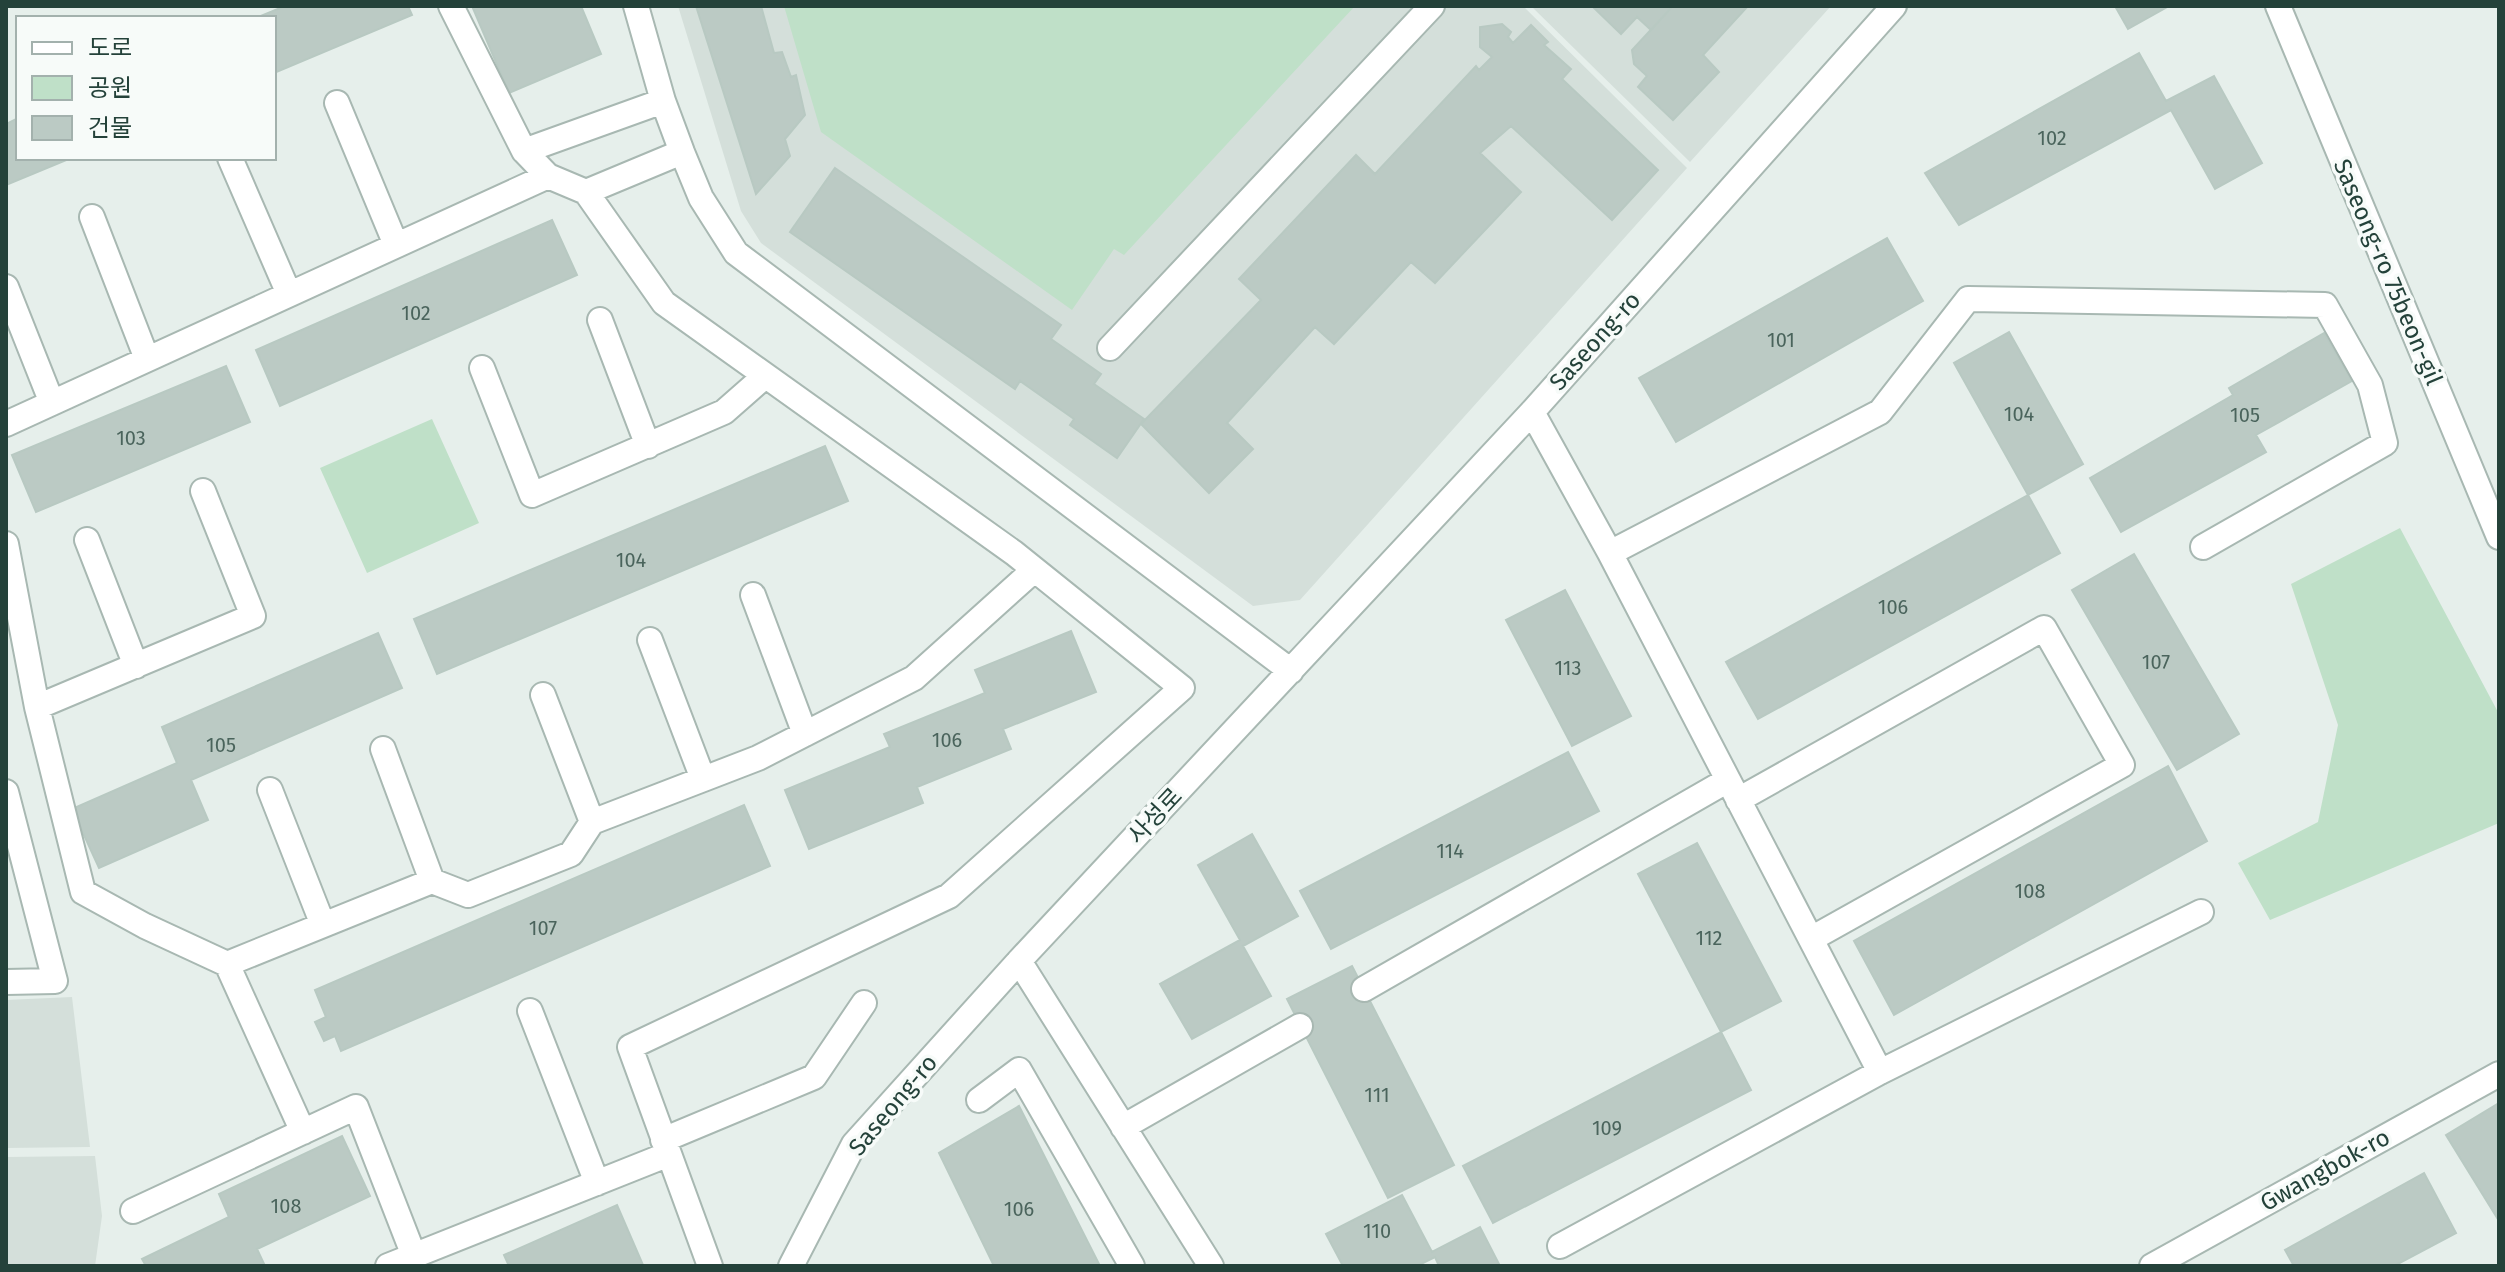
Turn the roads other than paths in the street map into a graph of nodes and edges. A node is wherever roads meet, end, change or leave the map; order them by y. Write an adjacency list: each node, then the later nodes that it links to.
1 (451, 6): 8 (street)
2 (636, 6): 6 (street)
3 (1432, 6): 18 (street)
4 (1894, 6): 23 (street, Saseong-ro)
5 (2278, 6): 27 (street, Saseong-ro 75beon-gil)
6 (663, 101): 8 (street); 9 (street)
7 (337, 103): 14 (street)
8 (524, 151): 11 (street)
9 (682, 152): 12 (street); 36 (street)
10 (231, 160): 16 (street)
11 (548, 176): 12 (street); 14 (street)
12 (586, 192): 21 (street)
13 (92, 217): 19 (street)
14 (396, 245): 16 (street)
15 (6, 287): 22 (street)
16 (289, 294): 19 (street)
17 (600, 320): 25 (street)
18 (1110, 348)
19 (147, 359): 22 (street)
20 (482, 368): 25 (street)
21 (765, 376): 25 (street); 32 (street)
22 (52, 403): 24 (street)
23 (1532, 412): 31 (street); 36 (street, Saseong-ro)
24 (6, 424)
25 (648, 446)
26 (203, 491): 35 (street)
27 (2499, 537)
28 (87, 540): 35 (street)
29 (6, 544): 38 (street)
30 (2203, 547): 31 (street)
31 (1610, 553): 43 (street)
32 (1034, 570): 39 (street); 62 (street)
33 (753, 595): 39 (street)
34 (650, 640): 41 (street)
35 (136, 666): 38 (street)
36 (1291, 671): 50 (street, 사성로)
37 (543, 695): 45 (street)
38 (37, 707): 51 (street)
39 (805, 734): 41 (street)
40 (383, 749): 46 (street)
41 (703, 779): 45 (street)
42 (270, 790): 48 (street)
43 (1733, 790): 49 (street); 49 (street); 53 (street)
44 (6, 792): 52 (street)
45 (592, 822): 46 (street)
46 (432, 881): 48 (street)
47 (2201, 912): 57 (street)
48 (323, 925): 51 (street)
49 (1811, 939): 57 (street)
50 (1019, 961): 60 (street); 69 (street, Saseong-ro)
51 (227, 964): 61 (street)
52 (6, 982)
53 (1364, 989)
54 (864, 1003): 62 (street)
55 (530, 1011): 63 (street)
56 (1300, 1026): 60 (street)
57 (1880, 1072): 65 (street)
58 (2499, 1074): 72 (street, Gwangbok-ro)
59 (979, 1100): 70 (street)
60 (1123, 1127): 71 (street)
61 (303, 1132): 64 (street); 66 (street)
62 (666, 1147): 63 (street); 68 (street)
63 (597, 1183): 66 (street)
64 (133, 1211)
65 (1560, 1246)
66 (414, 1256): 67 (street)
67 (388, 1266)
68 (710, 1266)
69 (791, 1266)
70 (1132, 1266)
71 (1211, 1266)
72 (2152, 1266)

